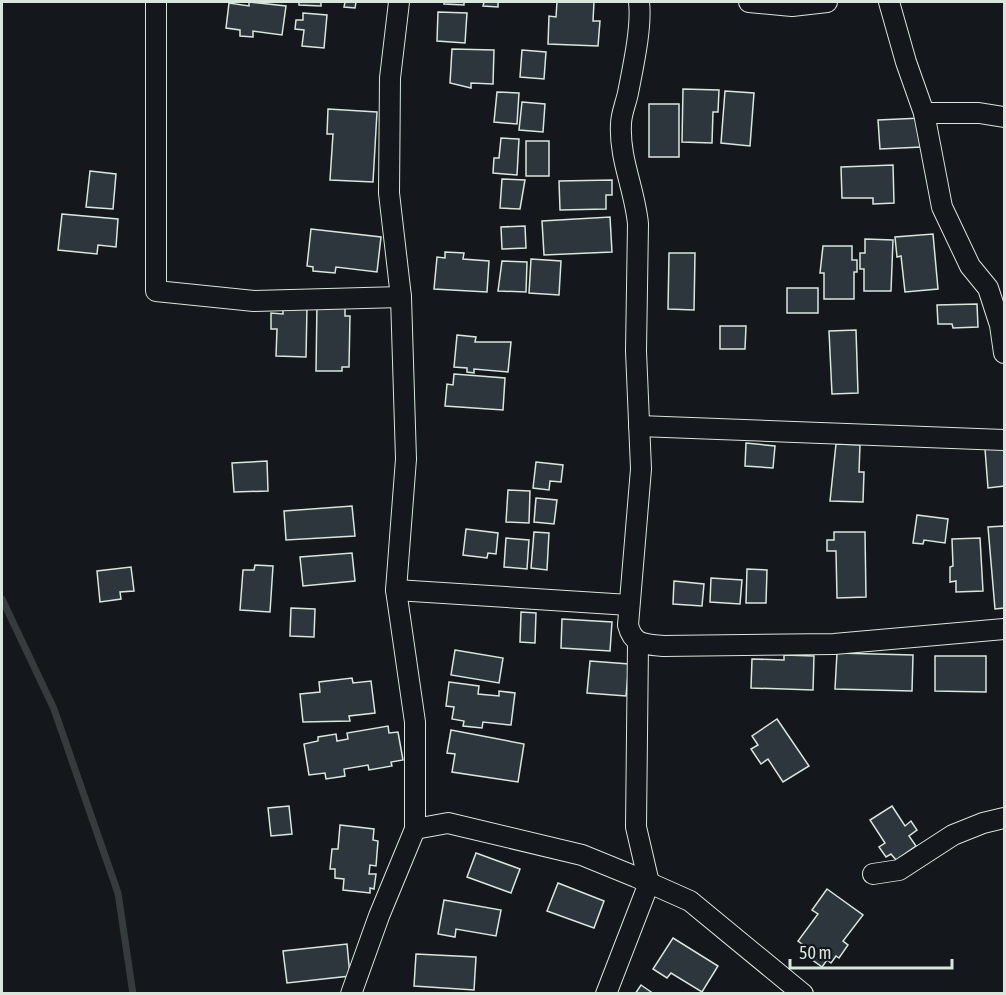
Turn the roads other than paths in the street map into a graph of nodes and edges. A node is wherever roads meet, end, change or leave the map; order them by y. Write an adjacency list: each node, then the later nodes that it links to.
1 (156, 2): 9 (street)
2 (399, 2): 9 (street)
3 (639, 2): 11 (street)
4 (749, 2): 5 (street)
5 (827, 2)
6 (889, 2): 7 (street)
7 (924, 113): 8 (street); 10 (street)
8 (1005, 117)
9 (401, 297): 13 (street)
10 (1005, 353)
11 (639, 426): 12 (street); 14 (street)
12 (1005, 440)
13 (396, 591): 14 (street); 18 (street)
14 (629, 605): 16 (street)
15 (1005, 629): 16 (street)
16 (638, 644): 20 (street)
17 (1005, 818): 19 (street)
18 (415, 829): 20 (street); 21 (street)
19 (873, 874)
20 (649, 883): 22 (street); 23 (street)
21 (351, 993)
22 (606, 993)
23 (803, 993)

